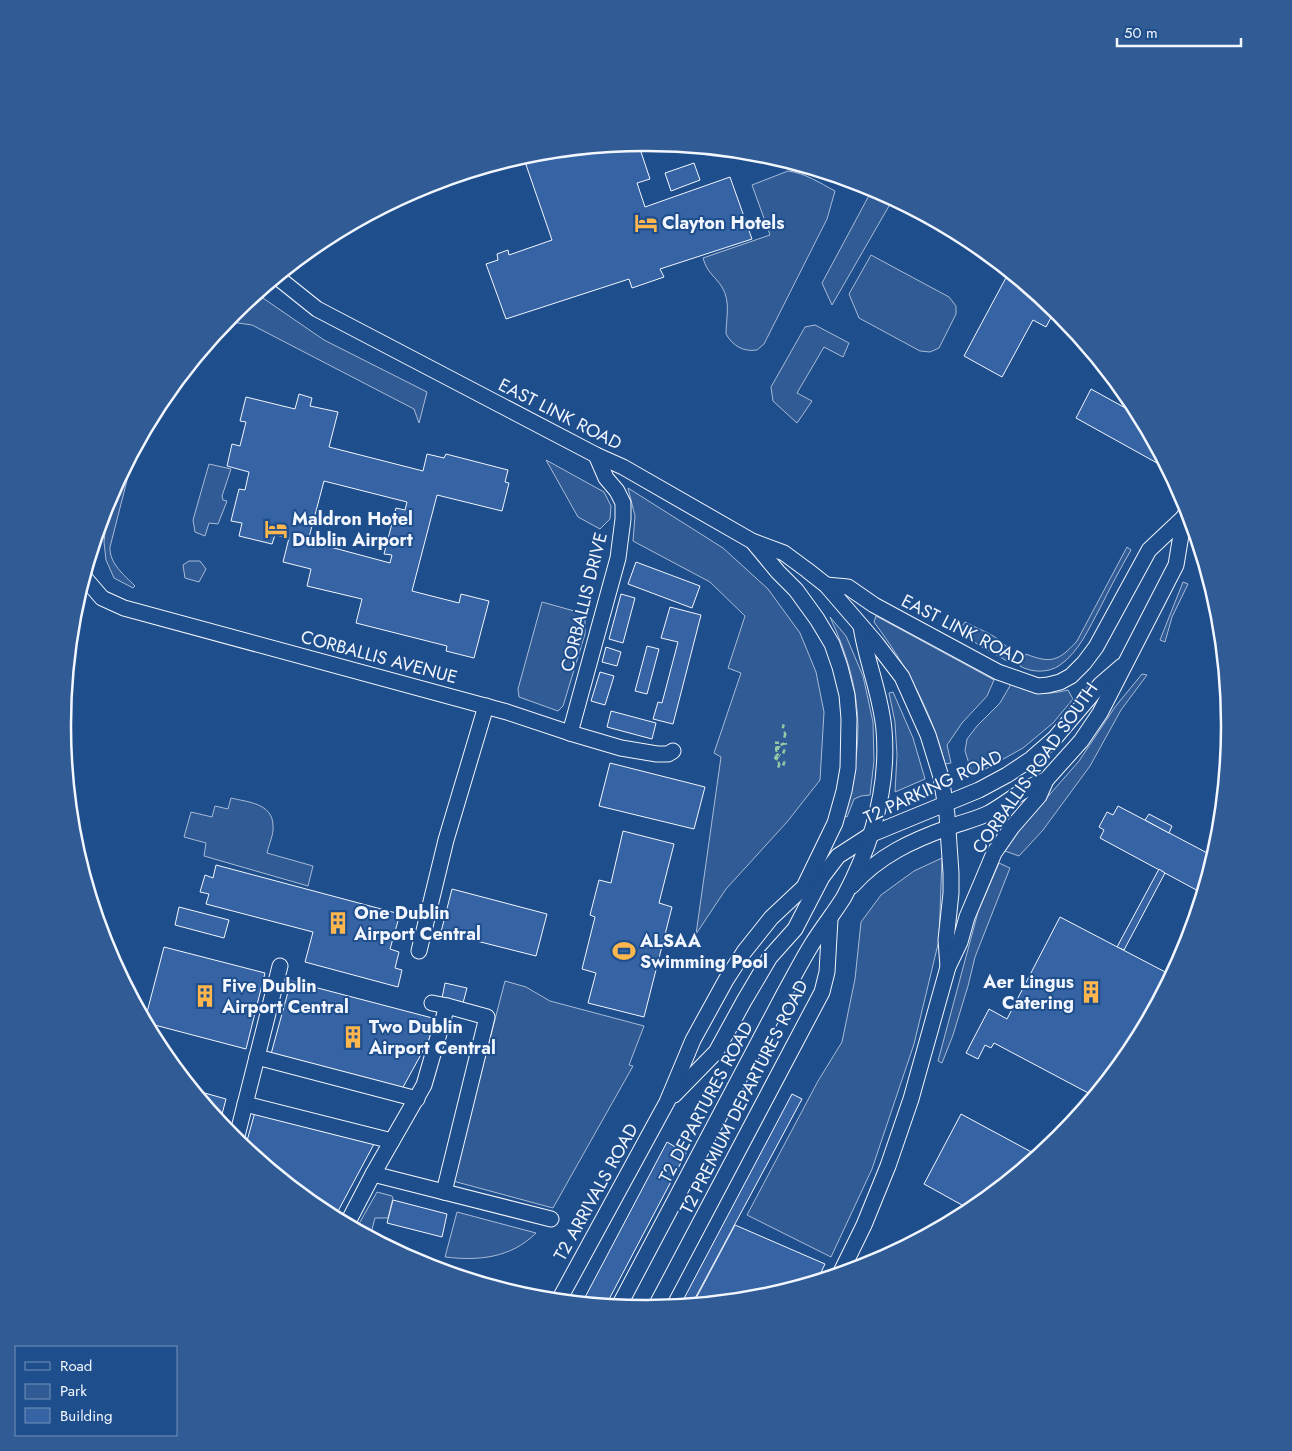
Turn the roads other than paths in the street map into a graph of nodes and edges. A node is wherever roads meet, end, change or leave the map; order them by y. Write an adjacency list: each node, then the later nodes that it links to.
1 (282, 281): 2 (street, EAST LINK ROAD)
2 (596, 455): 5 (street, EAST LINK ROAD); 11 (street, CORBALLIS DRIVE)
3 (1181, 518): 7 (street, EAST LINK ROAD)
4 (1184, 524): 9 (street, CORBALLIS ROAD SOUTH)
5 (752, 541): 7 (street, EAST LINK ROAD); 25 (street, T2 ARRIVALS ROAD)
6 (89, 584): 10 (street, CORBALLIS AVENUE)
7 (826, 585): 8 (street, EAST LINK ROAD)
8 (861, 626): 14 (street, EAST LINK ROAD); 16 (street)
9 (1125, 663): 13 (street, CORBALLIS ROAD SOUTH); 14 (street, T2 PARKING ROAD)
10 (486, 706): 11 (street, CORBALLIS AVENUE); 20 (street)
11 (570, 733): 12 (street, CORBALLIS AVENUE)
12 (673, 752)
13 (1046, 780): 15 (street); 22 (street, CORBALLIS ROAD SOUTH)
14 (944, 803): 15 (street, CORBALLIS ROAD SOUTH); 16 (street, T2 PARKING ROAD)
15 (949, 827): 18 (street); 22 (street, CORBALLIS ROAD SOUTH)
16 (872, 834): 17 (street, T2 PARKING ROAD); 18 (street)
17 (838, 856): 25 (street, T2 ARRIVALS ROAD)
18 (844, 896): 19 (street, T2 PREMIUM DEPARTURES ROAD)
19 (830, 918): 35 (street, T2 DEPARTURES ROAD); 36 (street, T2 PREMIUM DEPARTURES ROAD)
20 (418, 951)
21 (280, 966): 23 (street)
22 (948, 968): 33 (street, CORBALLIS ROAD SOUTH)
23 (257, 1057): 24 (street); 26 (street)
24 (417, 1099): 28 (street); 30 (street)
25 (667, 1102): 34 (street, T2 ARRIVALS ROAD)
26 (245, 1104): 27 (street); 28 (street)
27 (238, 1130)
28 (392, 1141): 29 (street)
29 (373, 1174): 30 (street); 31 (street)
30 (444, 1192): 32 (street)
31 (350, 1218)
32 (552, 1219)
33 (845, 1265)
34 (562, 1294)
35 (623, 1299)
36 (659, 1300)

